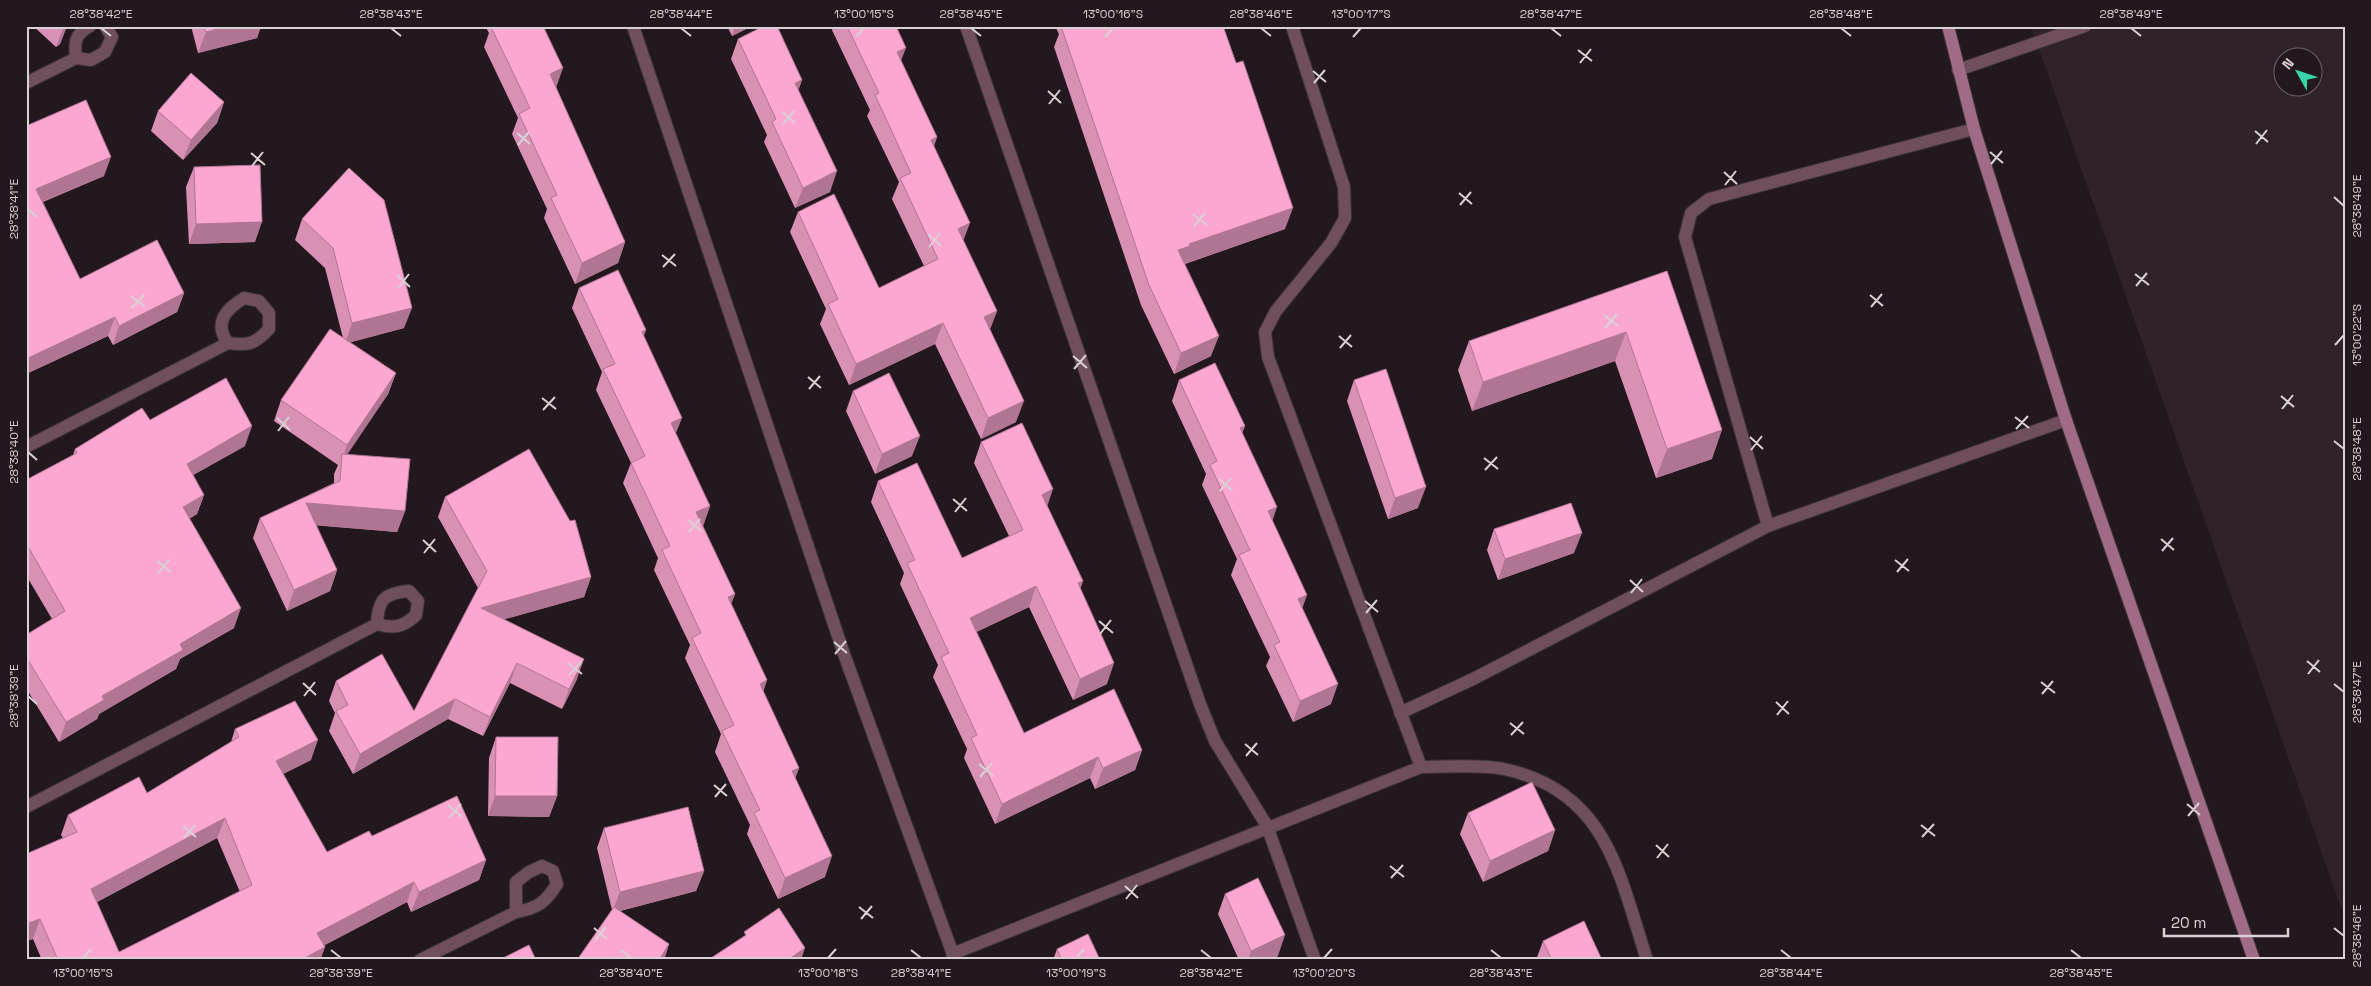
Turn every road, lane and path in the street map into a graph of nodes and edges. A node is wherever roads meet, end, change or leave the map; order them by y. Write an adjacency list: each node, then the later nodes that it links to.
1 (90, 26): 8 (street)
2 (105, 26): 8 (street)
3 (634, 26): 22 (street)
4 (966, 26): 20 (street)
5 (1292, 26): 17 (street)
6 (1948, 26): 9 (street)
7 (2085, 26): 9 (street)
8 (76, 58): 10 (street)
9 (1958, 70): 11 (street)
10 (26, 83)
11 (1974, 129): 13 (street); 15 (street)
12 (228, 343): 14 (street)
13 (2066, 420): 15 (street); 26 (street)
14 (26, 447)
15 (1768, 526): 17 (street)
16 (377, 624): 19 (street)
17 (1400, 713): 18 (street)
18 (1421, 767): 20 (street); 25 (street)
19 (26, 807)
20 (1267, 826): 22 (street); 24 (street)
21 (516, 912): 23 (street)
22 (954, 957)
23 (420, 960)
24 (1316, 960)
25 (1647, 960)
26 (2254, 960)

